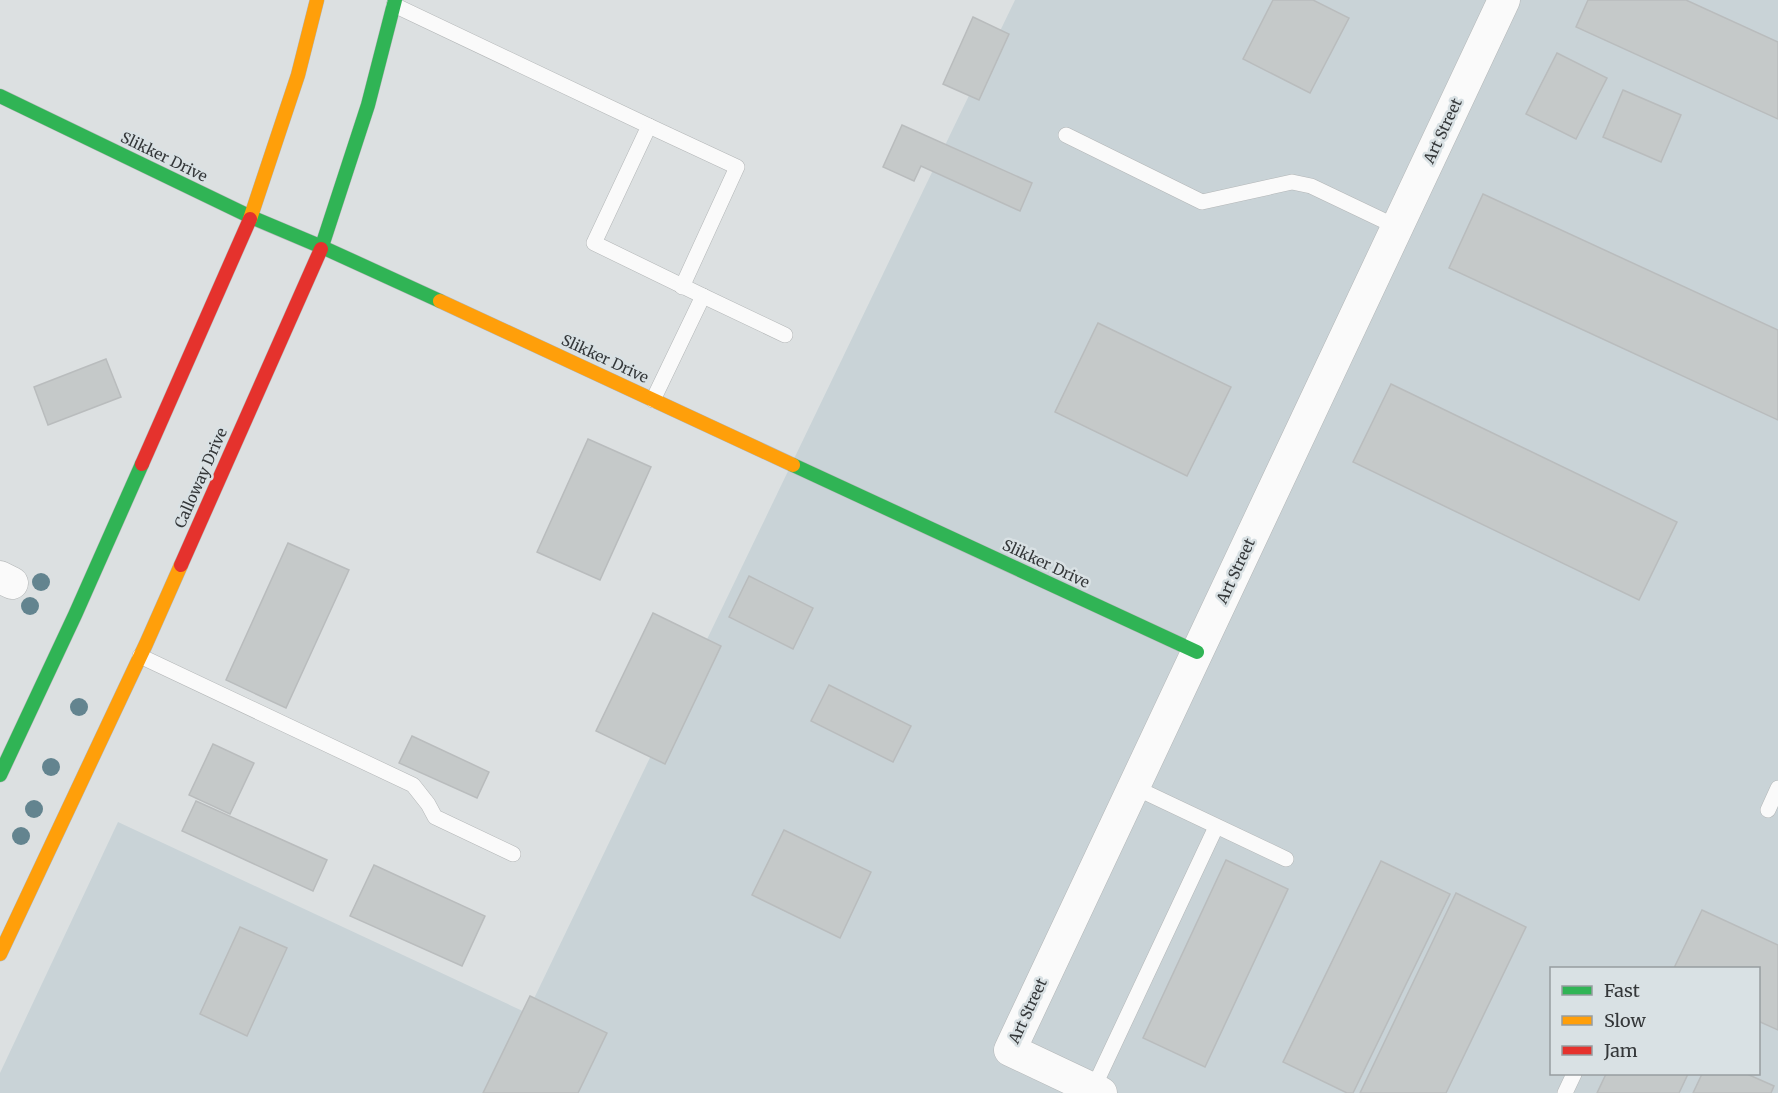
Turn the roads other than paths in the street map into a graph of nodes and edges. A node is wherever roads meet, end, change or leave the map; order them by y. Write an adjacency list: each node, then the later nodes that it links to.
1 (317, 0): 7 (main road)
2 (1504, 0): 8 (street, Art Street)
3 (395, 2): 5 (lane); 9 (main road, Calloway Drive)
4 (0, 96): 7 (main road, Slikker Drive)
5 (650, 126): 10 (lane); 10 (lane)
6 (1066, 135): 8 (lane)
7 (251, 217): 9 (main road, Slikker Drive); 16 (main road)
8 (1397, 227): 14 (street, Art Street)
9 (322, 246): 13 (main road, Slikker Drive); 15 (main road, Calloway Drive)
10 (682, 287): 11 (lane)
11 (703, 296): 12 (lane); 13 (lane)
12 (785, 335)
13 (653, 400): 14 (main road, Slikker Drive)
14 (1197, 652): 17 (street, Art Street)
15 (140, 656): 21 (lane); 23 (main road, Calloway Drive)
16 (0, 775)
17 (1134, 787): 20 (lane); 25 (street, Art Street)
18 (1778, 788): 19 (lane)
19 (1768, 810)
20 (1216, 827): 22 (lane); 25 (lane)
21 (513, 854)
22 (1286, 859)
23 (0, 954)
24 (1573, 1075): 26 (lane)
25 (1097, 1091)
26 (1564, 1093)

